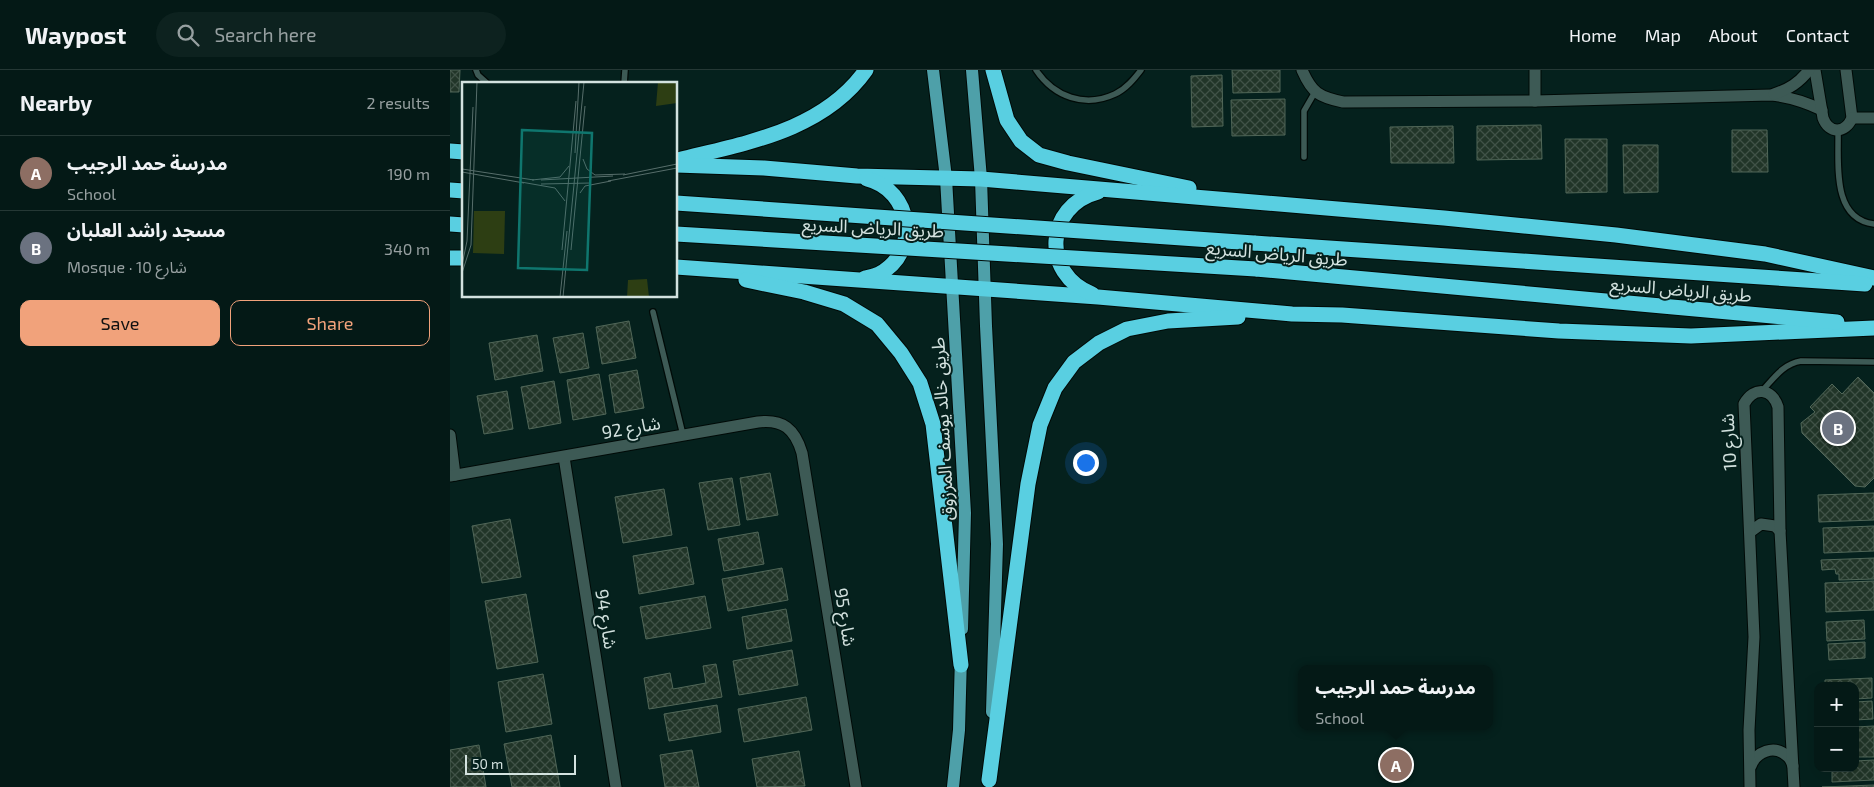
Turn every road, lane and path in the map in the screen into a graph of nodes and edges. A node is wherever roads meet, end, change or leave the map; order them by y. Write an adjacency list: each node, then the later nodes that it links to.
1 (476, 70): 13 (lane)
2 (866, 70): 22 (highway)
3 (934, 70): 25 (main road, طريق خالد يوسف المرزوق)
4 (972, 70): 26 (main road)
5 (993, 70): 28 (highway)
6 (1036, 70): 7 (lane)
7 (1141, 70)
8 (1302, 70): 14 (street)
9 (1535, 70): 16 (street)
10 (1809, 70): 15 (street)
11 (1815, 70): 17 (street)
12 (1846, 70): 18 (street)
13 (486, 82)
14 (1315, 92): 16 (street); 21 (lane)
15 (1771, 95): 16 (street); 17 (street)
16 (1535, 101)
17 (1822, 110): 20 (street)
18 (1852, 118): 19 (street); 20 (street)
19 (1874, 118)
20 (1838, 130): 30 (lane)
21 (1304, 157)
22 (678, 160)
23 (678, 165): 24 (highway)
24 (857, 176): 25 (highway); 34 (highway)
25 (946, 178): 26 (highway); 36 (main road, طريق خالد يوسف المرزوق)
26 (981, 180): 27 (highway); 37 (main road)
27 (1104, 190): 28 (highway); 38 (highway)
28 (1246, 200): 33 (highway)
29 (678, 203): 35 (highway, طريق الرياض السريع, bridge)
30 (1874, 224)
31 (678, 234): 41 (highway, طريق الرياض السريع, bridge)
32 (681, 267): 34 (highway); 51 (highway)
33 (1874, 278)
34 (858, 280): 36 (highway)
35 (1874, 285)
36 (953, 288): 37 (highway); 51 (main road, طريق خالد يوسف المرزوق)
37 (986, 290): 38 (highway); 54 (main road)
38 (1098, 297): 40 (highway)
39 (653, 312): 45 (lane)
40 (1292, 314): 41 (highway); 54 (highway)
41 (1874, 326)
42 (1874, 362): 43 (lane)
43 (1762, 391): 49 (street); 50 (street, شارع 10)
44 (450, 434): 48 (street)
45 (683, 435): 46 (street, شارع 92); 47 (street, شارع 92)
46 (802, 453): 56 (street, شارع 95)
47 (564, 457): 48 (street, شارع 92); 55 (street, شارع 94)
48 (453, 475)
49 (1780, 531): 50 (street); 52 (street)
50 (1750, 532): 53 (street, شارع 10)
51 (961, 665): 57 (main road, طريق خالد يوسف المرزوق)
52 (1793, 766): 53 (street); 58 (street)
53 (1750, 781)
54 (989, 784)
55 (616, 787)
56 (856, 787)
57 (953, 787)
58 (1794, 787)

